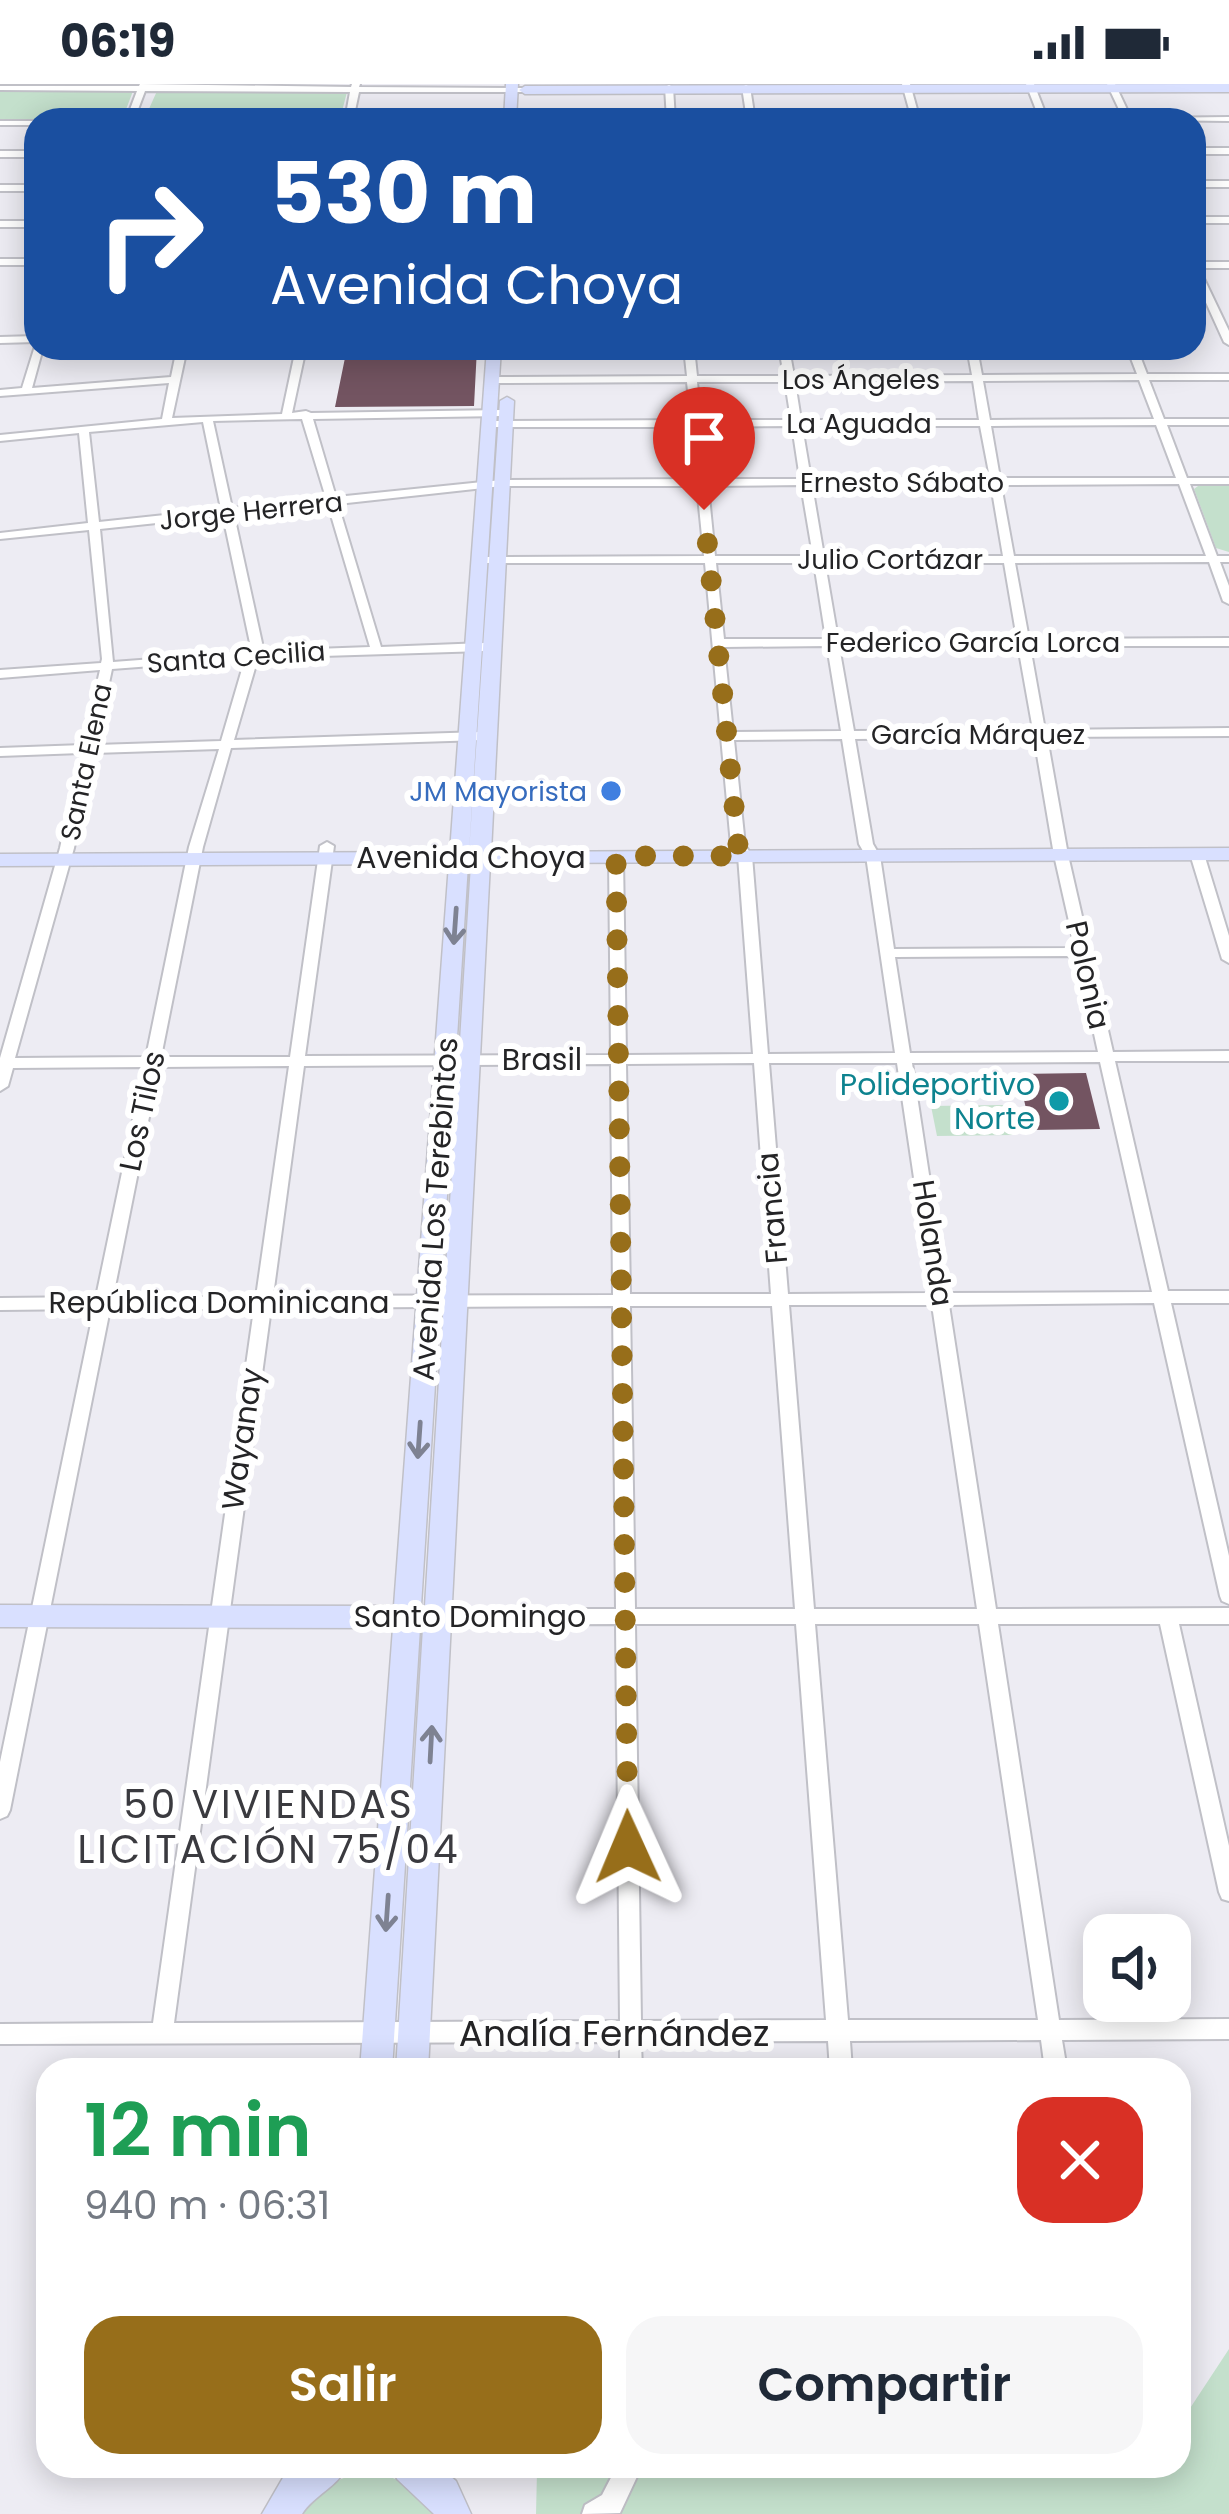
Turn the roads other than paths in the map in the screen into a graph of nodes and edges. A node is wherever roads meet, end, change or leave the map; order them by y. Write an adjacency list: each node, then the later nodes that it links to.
1 (772, 85): 2 (main road); 14 (main road)
2 (849, 85): 10 (main road)
3 (985, 85): 6 (main road); 10 (main road)
4 (143, 86): 8 (street); 12 (street)
5 (692, 86): 13 (main road); 14 (main road)
6 (1031, 86): 7 (main road); 10 (main road)
7 (1112, 86): 11 (main road)
8 (356, 87): 9 (street)
9 (518, 87): 13 (main road)
10 (906, 87): 14 (main road)
11 (1229, 87)
12 (0, 88)
13 (669, 89): 14 (main road); 15 (street)
14 (746, 89)
15 (670, 108)
16 (1223, 316): 17 (street)
17 (1229, 342)
18 (35, 360): 34 (street)
19 (179, 360): 31 (street)
20 (298, 360): 36 (street)
21 (496, 360): 32 (main road, Avenida Los Terebintos)
22 (506, 360): 32 (main road, Avenida Los Terebintos)
23 (689, 360): 33 (street, Francia)
24 (786, 360): 30 (street, Holanda)
25 (974, 360): 28 (street, Polonia)
26 (1136, 360): 29 (street)
27 (1229, 377): 29 (street, Los Ángeles)
28 (978, 378): 29 (street, Los Ángeles); 30 (street, Los Ángeles); 44 (street, Polonia)
29 (1143, 378): 40 (street)
30 (789, 379): 33 (street, Los Ángeles); 43 (street, Holanda)
31 (175, 380): 34 (street); 42 (street)
32 (500, 380): 33 (street, Los Ángeles); 39 (main road, Avenida Los Terebintos)
33 (691, 380): 45 (street, Francia)
34 (26, 391): 35 (street)
35 (0, 393)
36 (286, 414): 37 (street, La Aguada); 38 (street, La Aguada)
37 (306, 414): 39 (street, La Aguada); 54 (street)
38 (207, 418): 42 (street, La Aguada); 55 (street, Los Tilos)
39 (498, 419): 45 (street, La Aguada); 53 (main road, Avenida Los Terebintos)
40 (1160, 422): 41 (street, La Aguada); 44 (street, La Aguada); 48 (street)
41 (1229, 422)
42 (166, 423): 46 (street, La Aguada)
43 (796, 423): 44 (street, La Aguada); 45 (street, La Aguada); 51 (street, Holanda)
44 (986, 423): 52 (street, Polonia)
45 (695, 424): 50 (street, Francia)
46 (84, 430): 47 (street, La Aguada); 56 (street, Santa Elena)
47 (0, 438)
48 (1183, 481): 49 (street, Ernesto Sábato); 52 (street, Ernesto Sábato); 61 (street)
49 (1229, 481)
50 (701, 482): 51 (street, Ernesto Sábato); 53 (street, Ernesto Sábato); 58 (street, Francia)
51 (805, 482): 52 (street, Ernesto Sábato); 59 (street, Holanda)
52 (996, 482): 60 (street, Polonia)
53 (494, 485): 54 (street, Jorge Herrera); 63 (main road, Avenida Los Terebintos)
54 (333, 502): 55 (street, Jorge Herrera); 70 (street)
55 (225, 515): 56 (street, Jorge Herrera); 71 (street, Los Tilos)
56 (93, 527): 57 (street, Jorge Herrera); 72 (street, Santa Elena)
57 (0, 536)
58 (709, 559): 59 (street, Julio Cortázar); 63 (street, Julio Cortázar); 68 (street, Francia)
59 (818, 559): 60 (street, Julio Cortázar); 67 (street, Holanda)
60 (1010, 559): 61 (street, Julio Cortázar); 66 (street, Polonia)
61 (1213, 559): 62 (street, Julio Cortázar); 64 (street)
62 (1229, 559)
63 (489, 560): 69 (main road, Avenida Los Terebintos)
64 (1229, 601)
65 (1229, 641): 66 (street, Federico García Lorca)
66 (1024, 642): 67 (street, Federico García Lorca); 75 (street, Polonia)
67 (832, 643): 68 (street, Federico García Lorca); 76 (street, Holanda)
68 (717, 644): 78 (street, Francia)
69 (483, 646): 70 (street, Santa Cecilia); 77 (main road, Avenida Los Terebintos)
70 (376, 649): 71 (street, Santa Cecilia)
71 (250, 655): 72 (street, Santa Cecilia); 79 (street, Los Tilos)
72 (107, 666): 73 (street, Santa Cecilia); 80 (street, Santa Elena)
73 (0, 674)
74 (1229, 733): 75 (street, García Márquez)
75 (1040, 734): 76 (street, García Márquez); 84 (street, Polonia)
76 (847, 735): 78 (street, García Márquez); 86 (street, Holanda)
77 (478, 736): 79 (street); 88 (main road, Avenida Los Terebintos)
78 (727, 736): 85 (street, Francia)
79 (223, 744): 80 (street); 89 (street, Los Tilos)
80 (88, 749): 81 (street); 90 (street, Santa Elena)
81 (0, 752)
82 (1229, 843): 84 (main road, Avenida Choya)
83 (0, 848): 90 (main road, Avenida Choya)
84 (1060, 849): 86 (main road, Avenida Choya); 91 (main road, Avenida Choya); 95 (street, Polonia)
85 (741, 850): 86 (main road, Avenida Choya); 88 (main road, Avenida Choya); 93 (main road, Avenida Choya); 100 (street, Francia)
86 (869, 850): 96 (street, Holanda)
87 (326, 852): 88 (main road, Avenida Choya); 89 (main road, Avenida Choya); 104 (street, Wayanay)
88 (471, 852): 93 (main road, Avenida Choya); 103 (main road, Avenida Los Terebintos)
89 (195, 853): 90 (main road, Avenida Choya); 105 (street, Los Tilos)
90 (66, 854): 94 (main road, Avenida Choya); 106 (street, Santa Elena)
91 (1197, 854): 92 (main road, Avenida Choya); 97 (street)
92 (1229, 854)
93 (616, 856): 102 (street)
94 (0, 860)
95 (1083, 952): 96 (street); 98 (street, Polonia)
96 (888, 953): 101 (street, Holanda)
97 (1229, 958)
98 (1107, 1056): 99 (street, Brasil); 101 (street, Brasil); 108 (street, Polonia)
99 (1229, 1056)
100 (760, 1058): 101 (street, Brasil); 102 (street, Brasil); 112 (street, Francia)
101 (904, 1058): 110 (street, Holanda)
102 (618, 1059): 103 (street, Brasil); 111 (street)
103 (457, 1060): 104 (street, Brasil); 113 (main road, Avenida Los Terebintos); 114 (main road, Avenida Los Terebintos)
104 (297, 1061): 105 (street, Brasil); 115 (street, Wayanay)
105 (152, 1062): 106 (street, Brasil); 116 (street, Los Tilos)
106 (3, 1063): 107 (street, Santa Elena)
107 (0, 1086)
108 (1161, 1298): 109 (street, República Dominicana); 110 (street, República Dominicana); 118 (street, Polonia)
109 (1229, 1298)
110 (941, 1299): 112 (street, República Dominicana); 124 (street, Holanda)
111 (621, 1300): 112 (street, República Dominicana); 114 (street, República Dominicana); 122 (street)
112 (780, 1300): 123 (street, Francia)
113 (429, 1301): 114 (street, República Dominicana); 115 (street, República Dominicana); 127 (main road, Avenida Los Terebintos, one-way to 127)
114 (456, 1301): 128 (main road, Avenida Los Terebintos)
115 (261, 1302): 116 (street, República Dominicana); 121 (street, Wayanay)
116 (103, 1303): 117 (street, República Dominicana); 120 (street, Los Tilos)
117 (0, 1304)
118 (1229, 1596)
119 (0, 1616): 120 (main road, Santo Domingo)
120 (39, 1616): 121 (main road, Santo Domingo); 129 (street, Los Tilos)
121 (217, 1616): 127 (main road, Santo Domingo); 136 (street, Wayanay)
122 (625, 1616): 123 (street, Santo Domingo); 128 (street, Santo Domingo); 135 (street)
123 (805, 1616): 124 (street, Santo Domingo); 134 (street, Francia)
124 (989, 1616): 125 (street, Santo Domingo); 132 (street, Holanda)
125 (1168, 1616): 126 (street, Santo Domingo); 130 (street)
126 (1229, 1616)
127 (407, 1617): 128 (main road, Santo Domingo); 133 (main road, Avenida Los Terebintos, one-way to 133)
128 (438, 1617): 138 (main road, Avenida Los Terebintos, one-way to 128)
129 (0, 1810)
130 (1229, 1892)
131 (1229, 2029): 132 (street, Analía Fernández)
132 (1050, 2030): 134 (street, Analía Fernández); 143 (street, Holanda)
133 (379, 2031): 136 (street, Analía Fernández); 138 (street, Analía Fernández); 139 (main road, Avenida Los Terebintos)
134 (837, 2031): 135 (street, Analía Fernández); 142 (street, Francia)
135 (630, 2032): 138 (street, Analía Fernández); 141 (street)
136 (162, 2033): 137 (street, Analía Fernández)
137 (0, 2034)
138 (414, 2034): 140 (main road, Avenida Los Terebintos)
139 (377, 2058)
140 (413, 2058)
141 (631, 2058)
142 (840, 2058)
143 (1054, 2058)
144 (314, 2478): 147 (main road)
145 (424, 2478): 148 (main road)
146 (623, 2478): 149 (street)
147 (290, 2498)
148 (453, 2514)
149 (594, 2514)

